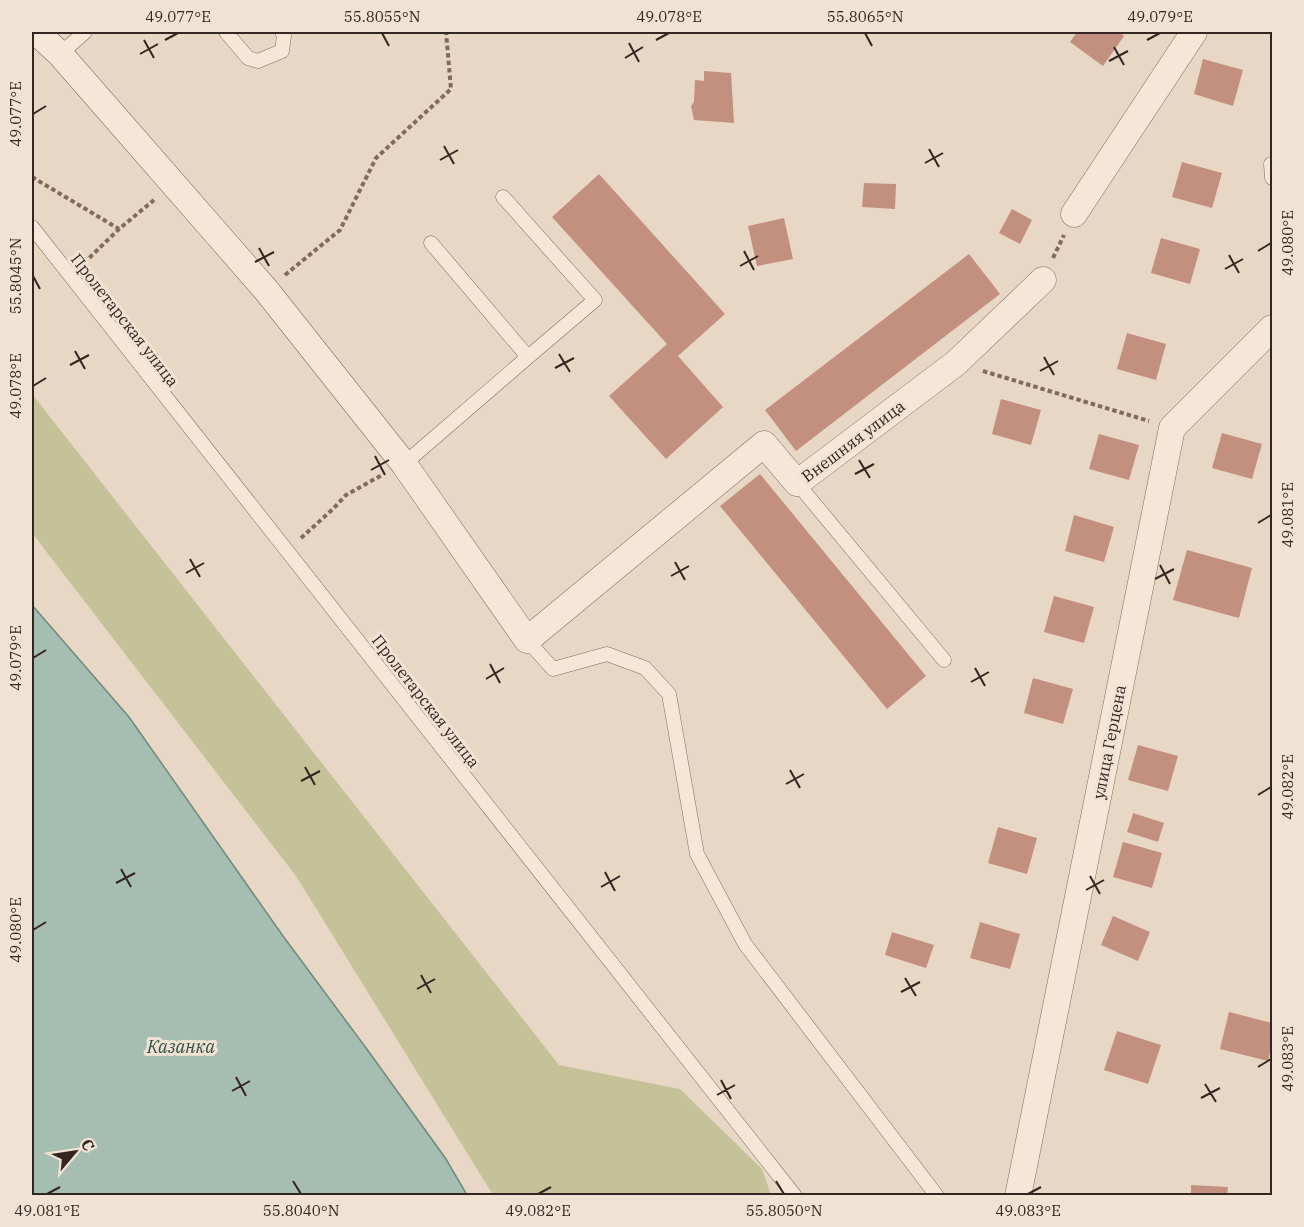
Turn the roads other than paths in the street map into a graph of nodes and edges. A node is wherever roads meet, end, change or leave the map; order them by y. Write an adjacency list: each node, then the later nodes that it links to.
1 (36, 32): 6 (street)
2 (85, 32): 6 (lane)
3 (226, 32): 4 (lane)
4 (282, 32)
5 (1194, 32): 8 (street)
6 (60, 54): 14 (street)
7 (503, 197): 13 (lane)
8 (1074, 214)
9 (32, 227): 18 (lane, Пролетарская улица)
10 (431, 243): 13 (lane)
11 (1043, 280): 15 (street, Внешняя улица)
12 (1272, 328): 20 (street, улица Герцена)
13 (528, 357): 14 (lane)
14 (404, 464): 16 (street)
15 (797, 483): 16 (street, Внешняя улица); 17 (lane)
16 (527, 640): 19 (lane)
17 (944, 660)
18 (795, 1196)
19 (937, 1196)
20 (1018, 1196)

